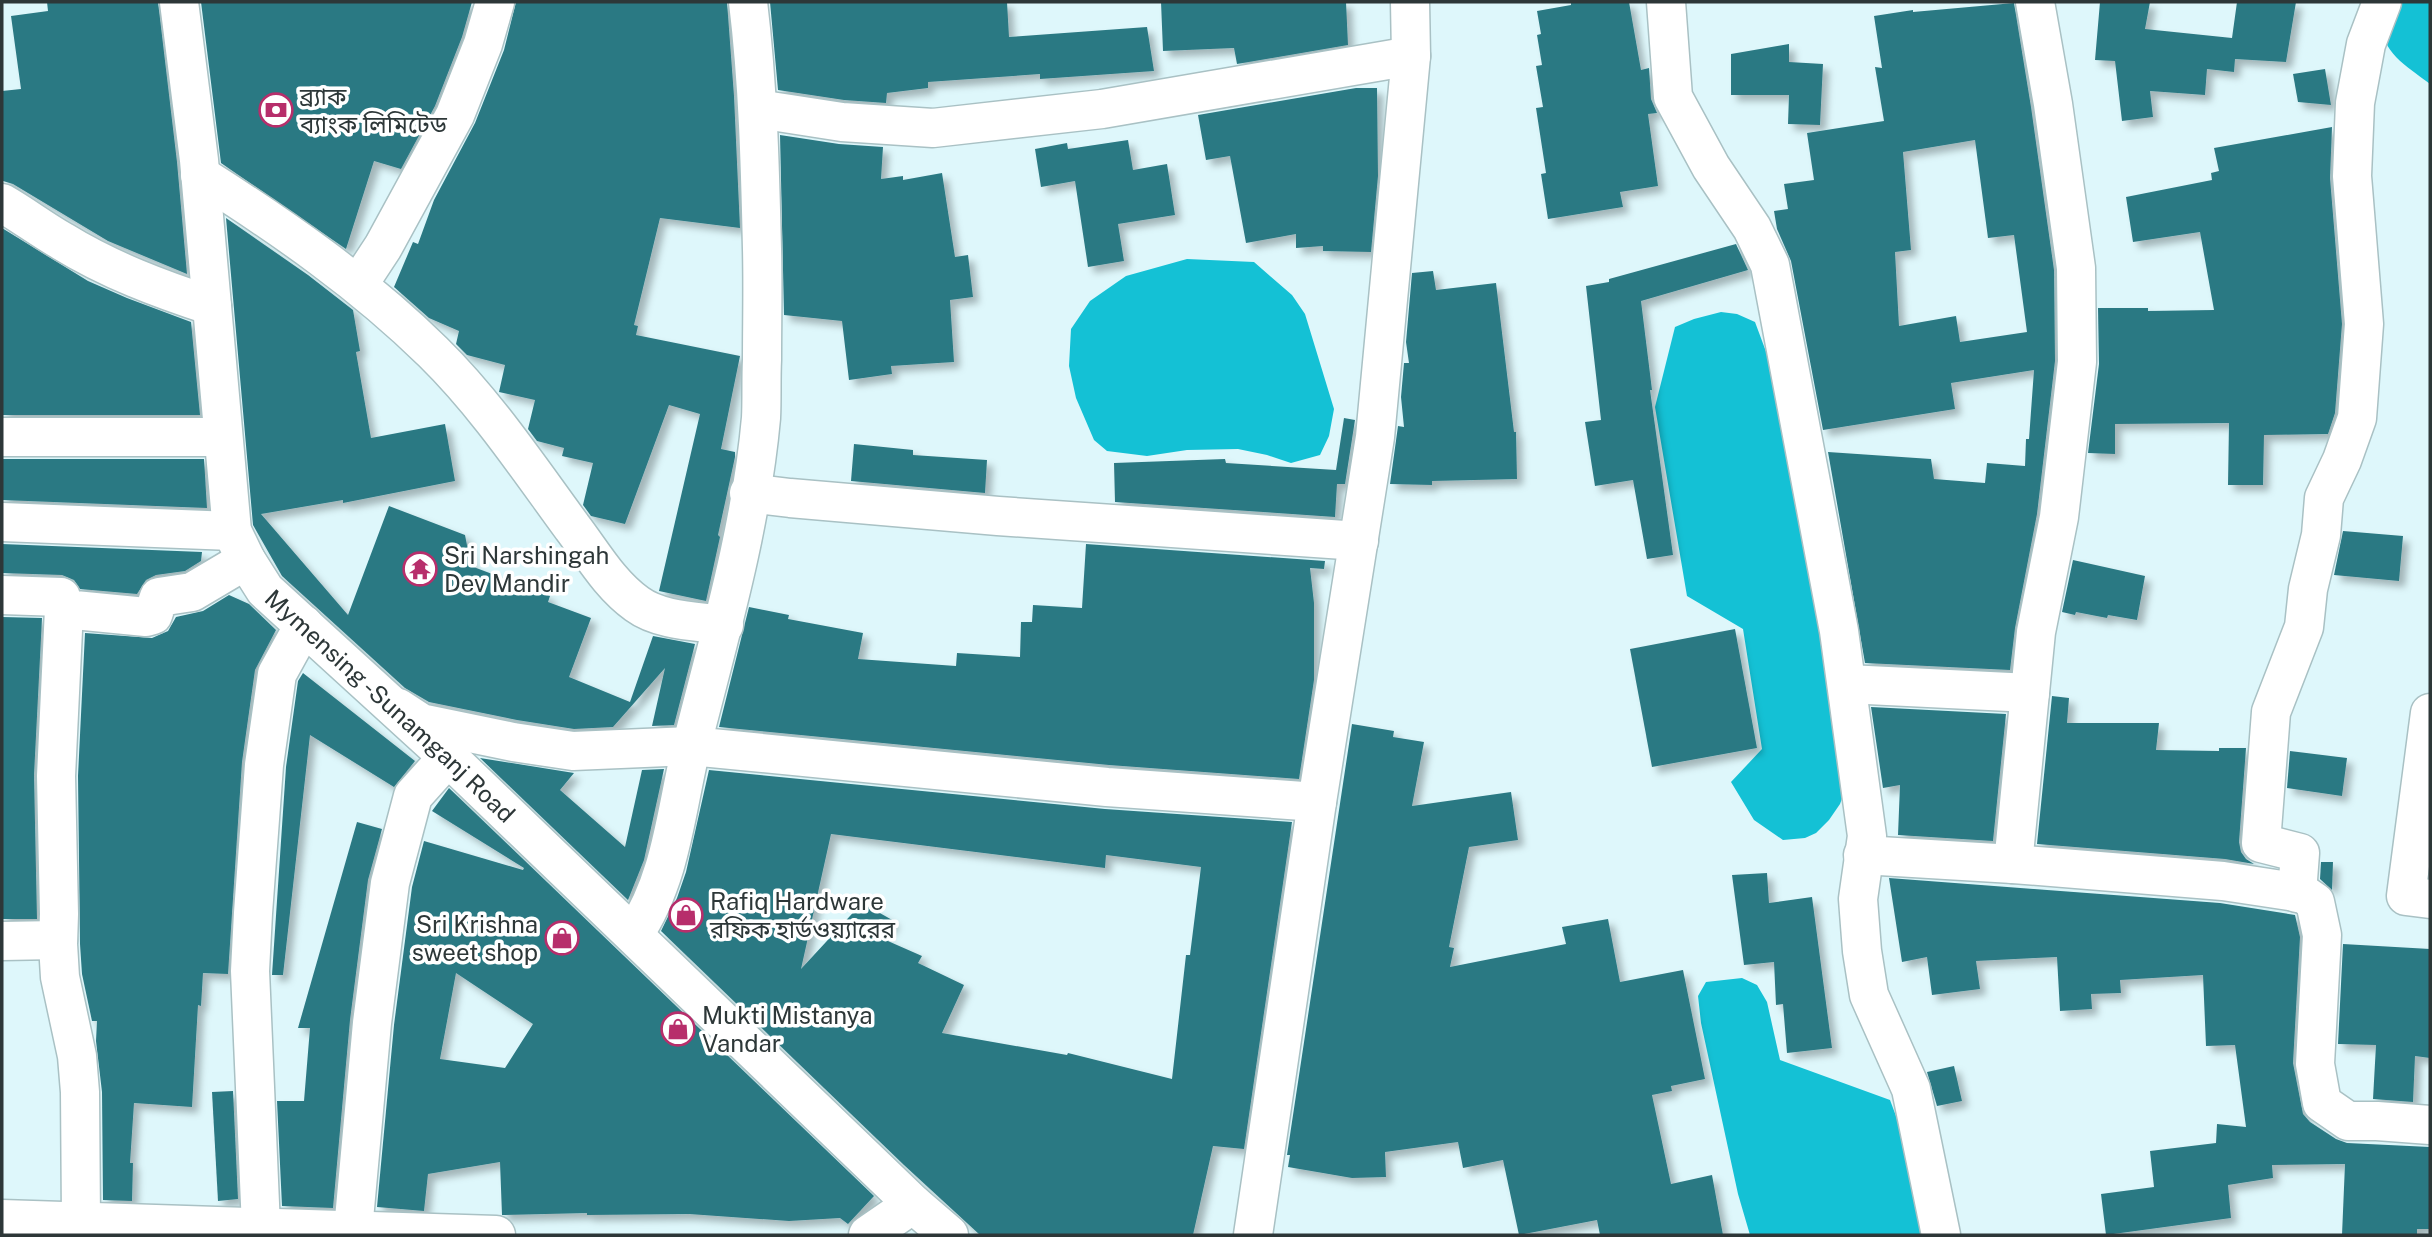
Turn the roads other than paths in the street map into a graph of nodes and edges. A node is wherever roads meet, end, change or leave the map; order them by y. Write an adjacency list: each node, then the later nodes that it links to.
1 (179, 2): 10 (street, Mymensing -Sunamganj Road)
2 (495, 2): 12 (street)
3 (748, 2): 9 (street)
4 (1410, 2): 8 (street)
5 (1666, 2): 24 (street)
6 (2035, 2): 25 (street)
7 (2382, 2): 33 (street)
8 (1410, 57): 9 (street); 18 (street)
9 (758, 109): 16 (street)
10 (200, 175): 12 (street); 13 (street, Mymensing -Sunamganj Road)
11 (2, 203): 13 (street)
12 (358, 285): 23 (street)
13 (212, 306): 15 (street, Mymensing -Sunamganj Road)
14 (2, 437): 15 (street)
15 (223, 437): 19 (street, Mymensing -Sunamganj Road)
16 (749, 493): 18 (street); 23 (street)
17 (2, 522): 19 (street)
18 (1359, 541): 30 (street)
19 (239, 545): 21 (street); 22 (street, Mymensing -Sunamganj Road)
20 (2, 595): 21 (street)
21 (64, 609): 37 (street)
22 (304, 625): 26 (street, Mymensing -Sunamganj Road); 42 (street)
23 (724, 625): 28 (street)
24 (1847, 684): 25 (street); 31 (street)
25 (2030, 693): 32 (street)
26 (395, 707): 28 (street); 29 (street, Mymensing -Sunamganj Road)
27 (2430, 713): 34 (street)
28 (691, 746): 30 (street); 35 (street)
29 (448, 757): 35 (street, Mymensing -Sunamganj Road); 43 (street)
30 (1317, 803): 47 (street)
31 (1863, 855): 32 (street); 48 (street)
32 (2013, 864): 33 (street)
33 (2297, 893): 38 (street)
34 (2430, 899)
35 (634, 934): 39 (street, Mymensing -Sunamganj Road)
36 (2, 940): 37 (street)
37 (58, 940): 41 (street)
38 (2430, 1125)
39 (913, 1204): 45 (street); 46 (street, Mymensing -Sunamganj Road)
40 (2, 1219): 41 (street)
41 (68, 1226): 42 (street)
42 (261, 1227): 43 (street)
43 (353, 1230): 44 (street)
44 (496, 1235)
45 (868, 1235)
46 (949, 1235)
47 (1253, 1235)
48 (1941, 1235)

